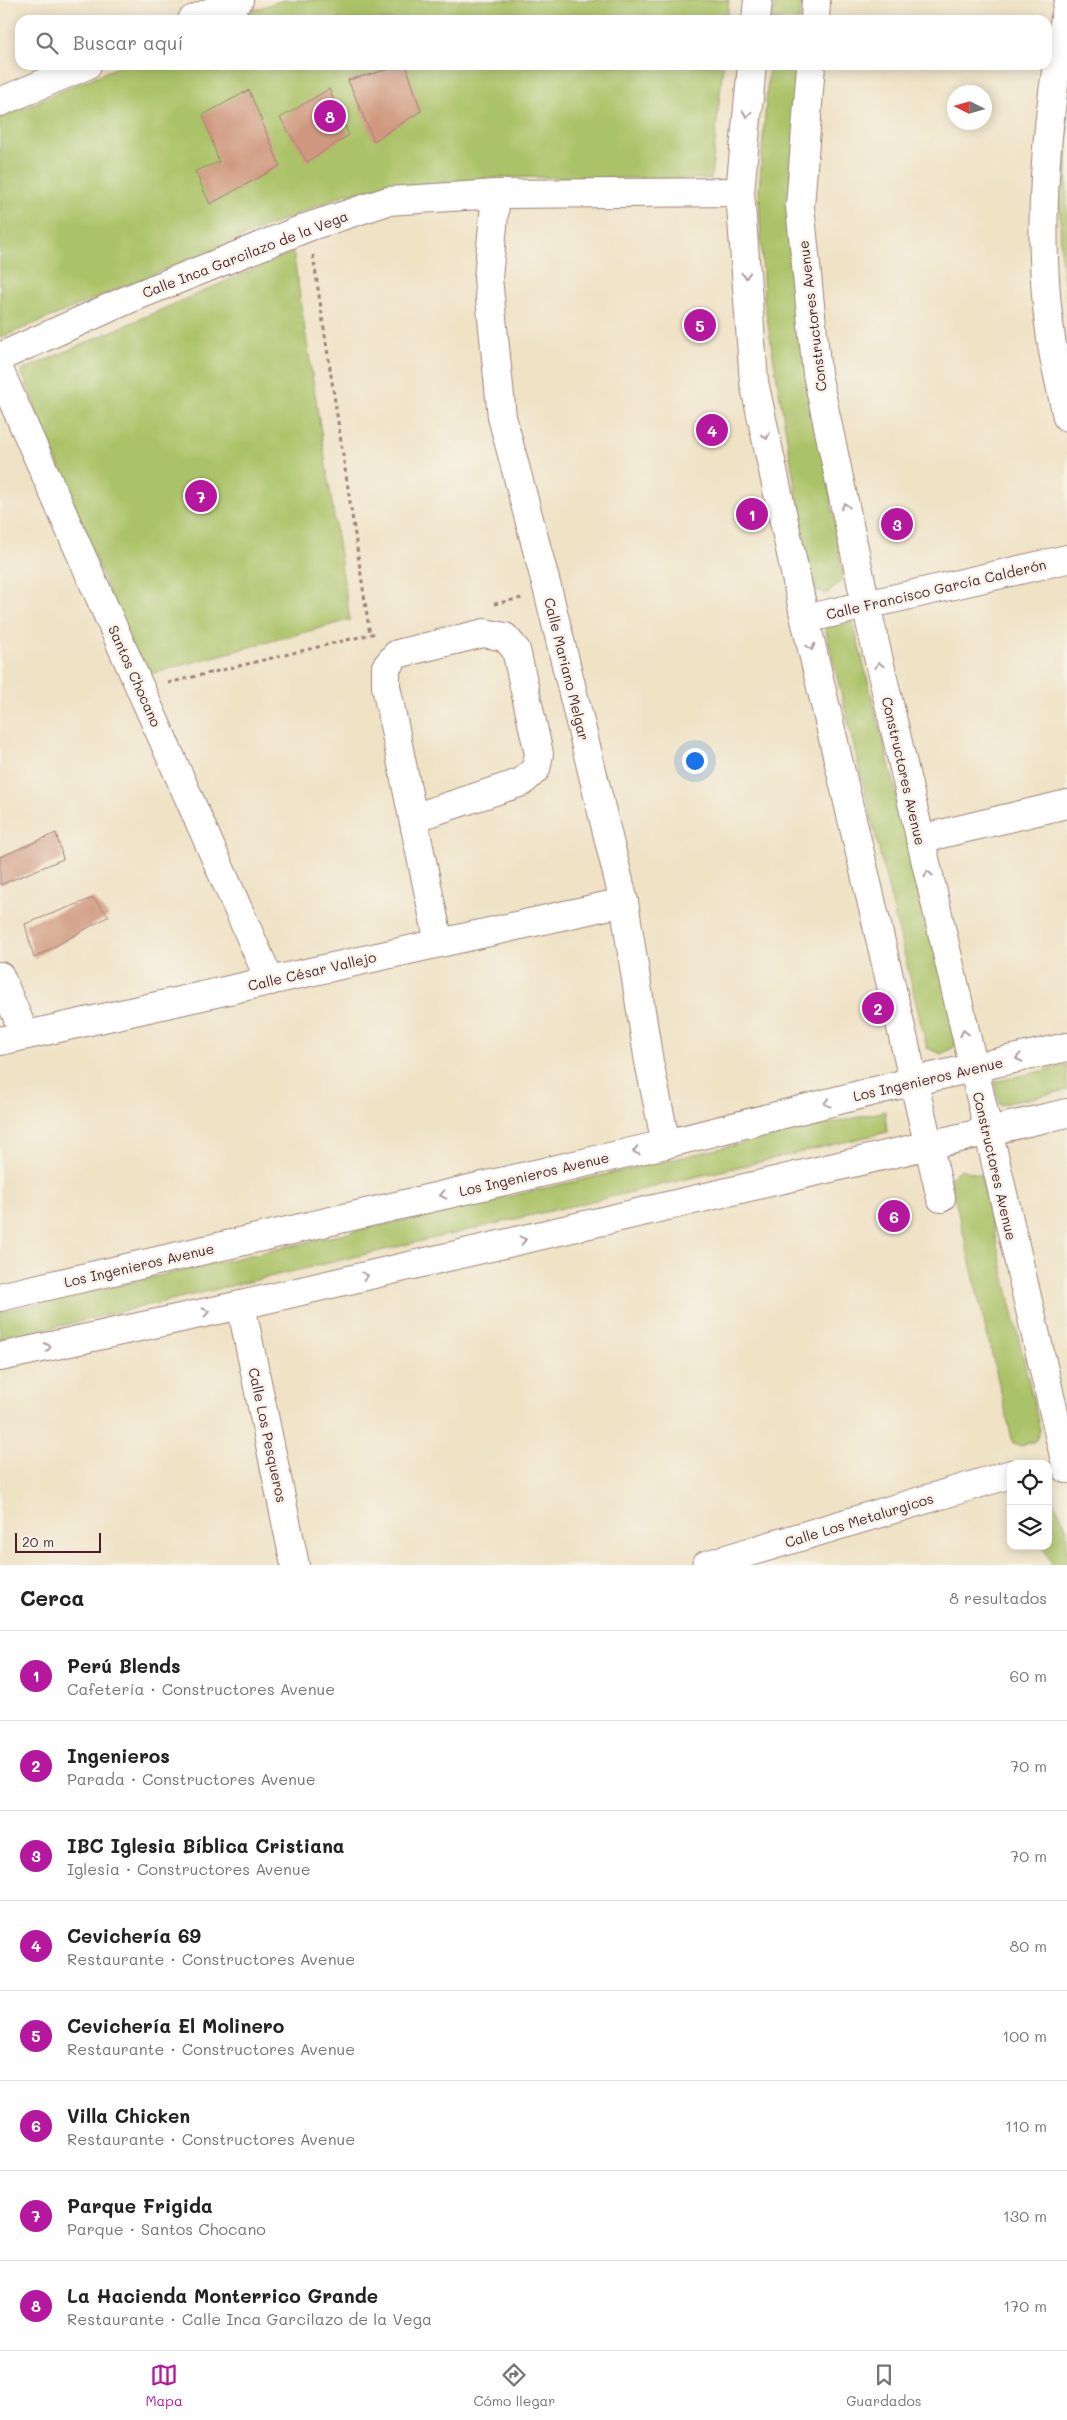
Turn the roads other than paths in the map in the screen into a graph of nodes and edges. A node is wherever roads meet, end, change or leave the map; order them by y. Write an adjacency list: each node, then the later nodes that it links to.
1 (239, 0): 5 (street)
2 (758, 0): 6 (street)
3 (816, 0): 7 (street)
4 (1067, 7): 16 (street)
5 (204, 15)
6 (756, 15)
7 (814, 15)
8 (75, 70): 11 (street)
9 (752, 70): 12 (street, one-way to 12)
10 (811, 70): 18 (street, Constructores Avenue, one-way to 10)
11 (0, 102)
12 (740, 192): 13 (street, Calle Inca Garcilazo de la Vega); 19 (street, one-way to 19)
13 (496, 194): 14 (street, Calle Inca Garcilazo de la Vega); 23 (street, Calle Mariano Melgar)
14 (0, 357)
15 (0, 372): 26 (street, Santos Chocano)
16 (1067, 418)
17 (1067, 559): 18 (street, Calle Francisco García Calderón)
18 (866, 605): 19 (street, Calle Francisco García Calderón); 22 (street, Constructores Avenue, one-way to 18)
19 (804, 619): 30 (street, one-way to 30)
20 (1067, 804): 22 (street)
21 (413, 818): 21 (street); 24 (street)
22 (920, 839): 29 (street, Constructores Avenue, one-way to 22)
23 (624, 902): 24 (street, Calle César Vallejo); 33 (street, Calle Mariano Melgar)
24 (439, 943): 26 (street, Calle César Vallejo)
25 (0, 976): 27 (street)
26 (270, 981): 27 (street, Calle César Vallejo)
27 (13, 1038)
28 (1067, 1047): 29 (street, Los Ingenieros Avenue, one-way to 29)
29 (972, 1068): 30 (street, Los Ingenieros Avenue); 32 (street, Constructores Avenue)
30 (914, 1081): 33 (street, Los Ingenieros Avenue, one-way to 33); 34 (street)
31 (1067, 1113): 32 (street)
32 (987, 1131): 34 (street); 39 (street, Constructores Avenue)
33 (666, 1144): 36 (street, Los Ingenieros Avenue, one-way to 36)
34 (930, 1146): 35 (street); 37 (street, one-way to 34)
35 (941, 1198)
36 (0, 1297)
37 (241, 1305): 38 (street, one-way to 37); 41 (street, Calle Los Pesqueros)
38 (0, 1357)
39 (1060, 1465)
40 (1007, 1475): 42 (street, Calle Los Metalurgicos)
41 (295, 1565)
42 (706, 1565)

